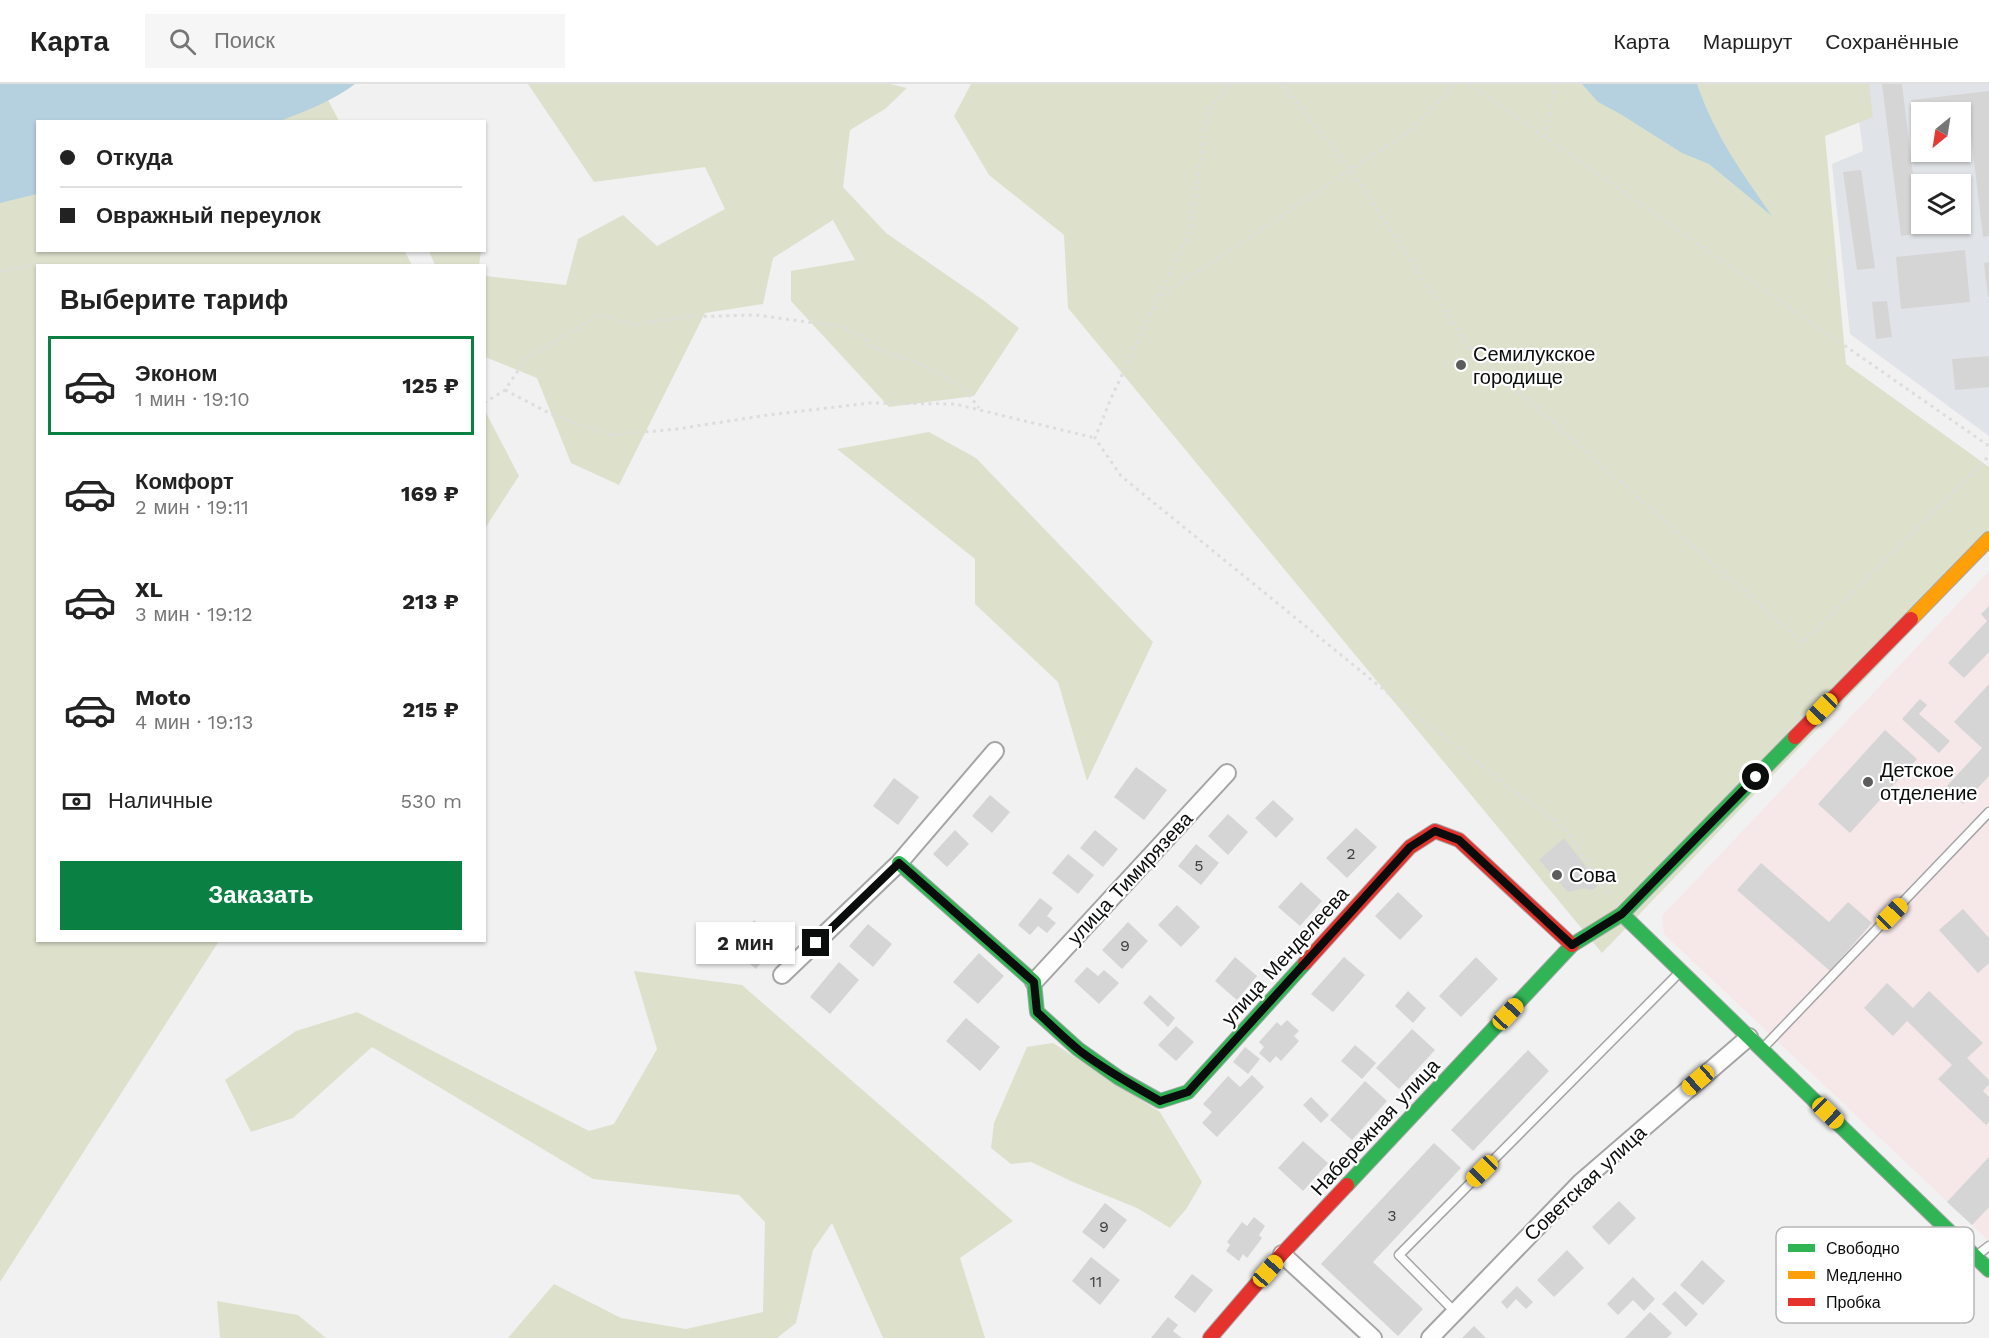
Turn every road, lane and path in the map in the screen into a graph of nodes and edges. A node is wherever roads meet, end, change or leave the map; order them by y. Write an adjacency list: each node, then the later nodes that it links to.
1 (1230, 84): 10 (path)
2 (1282, 84): 7 (path)
3 (1455, 84): 7 (path)
4 (1468, 84): 6 (path)
5 (1556, 84): 6 (path)
6 (1545, 137): 15 (path)
7 (1351, 170): 10 (path); 16 (path)
8 (36, 265): 9 (path)
9 (0, 271)
10 (1158, 297): 14 (path)
11 (505, 390): 12 (path); 13 (path); 13 (path)
12 (486, 402)
13 (980, 410): 14 (path)
14 (1095, 438): 22 (path)
15 (1989, 446)
16 (1989, 456)
17 (1989, 539): 22 (street, Набережная улица)
18 (995, 751): 21 (street)
19 (1227, 773): 26 (street, улица Тимирязева)
20 (1989, 812): 28 (lane)
21 (899, 863): 25 (street); 26 (street)
22 (1622, 914): 23 (street, Набережная улица); 24 (street)
23 (1572, 945): 26 (street, улица Менделеева); 31 (street, Набережная улица)
24 (1681, 971): 27 (street); 34 (lane)
25 (782, 975)
26 (1034, 982)
27 (1749, 1037): 28 (street); 34 (street, Советская улица)
28 (1762, 1049): 29 (street)
29 (1945, 1227)
30 (1989, 1246): 32 (lane)
31 (1282, 1254): 35 (street, Набережная улица); 36 (street)
32 (1976, 1257): 33 (street)
33 (1989, 1270)
34 (1455, 1312): 37 (street, Советская улица)
35 (1210, 1338)
36 (1373, 1338)
37 (1430, 1338)

